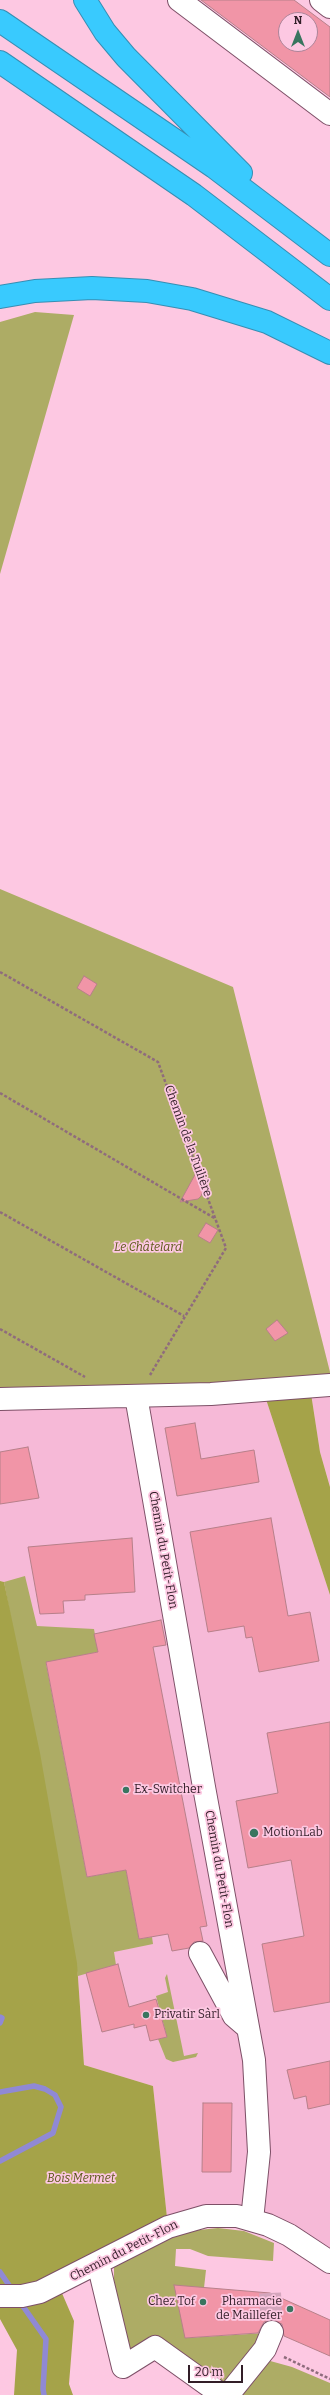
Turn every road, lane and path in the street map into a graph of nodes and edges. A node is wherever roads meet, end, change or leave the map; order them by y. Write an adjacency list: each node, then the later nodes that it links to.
1 (85, 0): 8 (highway)
2 (179, 0): 7 (street)
3 (321, 0): 4 (street)
4 (330, 7)
5 (0, 21): 8 (highway)
6 (0, 62): 11 (highway)
7 (330, 114)
8 (297, 229): 9 (highway)
9 (330, 255)
10 (0, 297): 12 (highway)
11 (330, 298)
12 (330, 353)
13 (0, 972): 16 (path, Chemin de la Tuilière)
14 (0, 1093): 16 (path)
15 (0, 1212): 17 (path)
16 (216, 1219): 17 (path, Chemin de la Tuilière)
17 (184, 1316): 21 (path, Chemin de la Tuilière)
18 (0, 1329): 19 (path)
19 (90, 1379)
20 (330, 1385): 21 (street)
21 (142, 1388): 22 (street); 24 (street, Chemin du Petit-Flon)
22 (0, 1399)
23 (200, 1953): 24 (street)
24 (248, 2028): 25 (street, Chemin du Petit-Flon)
25 (252, 2220): 26 (street); 27 (street, Chemin du Petit-Flon)
26 (330, 2262)
27 (98, 2263): 28 (street, Chemin du Petit-Flon); 31 (street)
28 (0, 2296)
29 (268, 2340): 30 (path); 32 (street)
30 (330, 2379)
31 (222, 2395)
32 (228, 2395)

